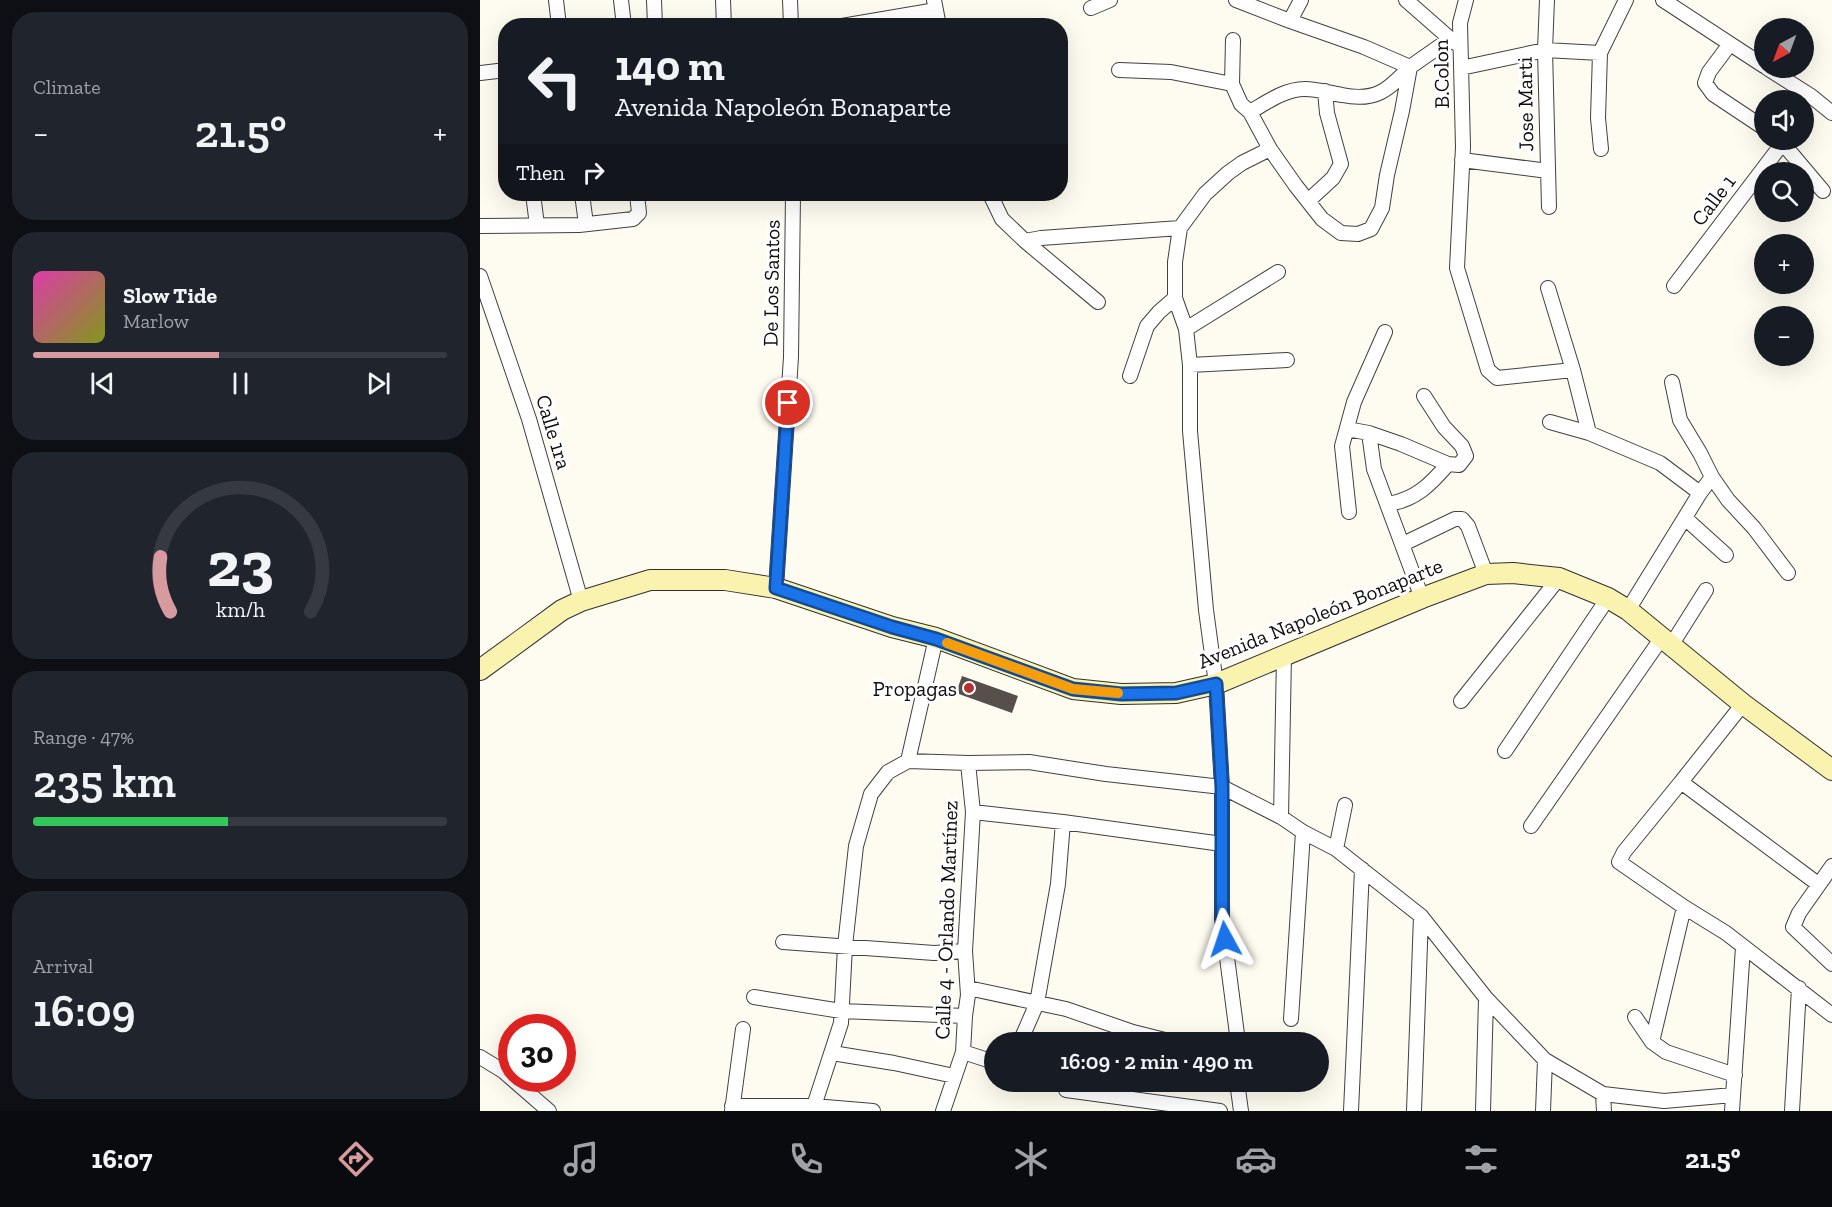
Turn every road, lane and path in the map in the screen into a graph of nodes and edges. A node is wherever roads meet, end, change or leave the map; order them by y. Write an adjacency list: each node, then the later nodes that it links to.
1 (556, 0): 16 (street)
2 (621, 0): 17 (street)
3 (654, 0): 18 (street)
4 (723, 0): 19 (street)
5 (790, 0): 20 (street)
6 (1110, 0): 15 (street)
7 (1236, 0): 22 (street)
8 (1301, 0): 22 (street)
9 (1406, 0): 23 (street)
10 (1466, 0): 26 (street, B.Colon)
11 (1547, 0): 27 (street, Jose Marti)
12 (1626, 0): 28 (street)
13 (1663, 0): 25 (street)
14 (935, 5): 21 (street)
15 (1090, 8)
16 (558, 18)
17 (623, 18)
18 (655, 18)
19 (724, 18)
20 (791, 18)
21 (877, 18)
22 (1290, 21): 30 (street)
23 (1450, 39): 26 (street); 30 (street)
24 (1233, 40): 36 (street)
25 (1730, 44): 29 (street); 42 (street)
26 (1461, 49): 31 (street, B.Colon)
27 (1545, 50): 28 (street); 31 (street); 48 (street, Jose Marti)
28 (1600, 53): 43 (street)
29 (1754, 60)
30 (1410, 67): 38 (street); 55 (street)
31 (1461, 68): 47 (street, B.Colon)
32 (1119, 70): 36 (street)
33 (498, 71): 34 (street)
34 (480, 73)
35 (1782, 78): 37 (street)
36 (1232, 84): 40 (street)
37 (1801, 90)
38 (1325, 91): 40 (street); 55 (street)
39 (1814, 98): 41 (street)
40 (1250, 112): 44 (street)
41 (1832, 113)
42 (1754, 121)
43 (1601, 148)
44 (1270, 149): 55 (street); 60 (street)
45 (1776, 150): 64 (street, Calle 1)
46 (1791, 150): 49 (street)
47 (1463, 154): 48 (street); 72 (street, B.Colon)
48 (1548, 171): 56 (street, Jose Marti)
49 (1823, 191)
50 (534, 201): 58 (street)
51 (583, 201): 57 (street)
52 (638, 201): 57 (street)
53 (793, 201): 91 (street, De Los Santos)
54 (993, 201): 61 (street)
55 (1308, 201)
56 (1549, 207)
57 (586, 224): 58 (street)
58 (537, 225): 59 (street)
59 (480, 226)
60 (1180, 228): 61 (street); 66 (street)
61 (1025, 242): 67 (street)
62 (1278, 273): 68 (street)
63 (480, 276): 95 (street, Calle 1ra)
64 (1674, 286)
65 (1548, 288): 72 (street)
66 (1175, 298): 68 (street); 73 (street)
67 (1098, 302)
68 (1186, 329): 71 (street)
69 (1385, 332): 77 (street)
70 (1287, 360): 71 (street)
71 (1190, 365): 101 (street)
72 (1573, 370): 79 (street)
73 (1130, 376)
74 (1672, 382): 81 (street)
75 (1424, 396): 80 (street)
76 (1550, 422): 79 (street)
77 (1347, 429): 78 (street); 84 (street)
78 (1369, 433): 80 (street); 83 (street)
79 (1589, 433): 82 (street)
80 (1448, 465): 83 (street)
81 (1712, 477): 82 (street); 88 (street)
82 (1700, 493): 85 (street)
83 (1389, 504): 86 (street)
84 (1349, 512)
85 (1685, 518): 87 (street); 96 (street)
86 (1403, 544): 89 (street); 93 (street)
87 (1726, 555)
88 (1788, 573)
89 (1486, 574): 90 (main road, Avenida Napoleón Bonaparte); 93 (main road, Avenida Napoleón Bonaparte)
90 (1559, 578): 94 (main road, Avenida Napoleón Bonaparte); 102 (street)
91 (776, 588): 95 (main road, Avenida Napoleón Bonaparte); 97 (main road, Avenida Napoleón Bonaparte)
92 (1706, 590): 98 (street)
93 (1422, 598): 99 (main road, Avenida Napoleón Bonaparte)
94 (1608, 598): 96 (main road, Avenida Napoleón Bonaparte); 104 (street)
95 (581, 601): 100 (main road, Avenida Napoleón Bonaparte)
96 (1628, 610): 98 (main road, Avenida Napoleón Bonaparte)
97 (936, 639): 101 (main road, Avenida Napoleón Bonaparte); 105 (street)
98 (1667, 640): 103 (main road, Avenida Napoleón Bonaparte); 114 (street)
99 (1284, 655): 101 (main road, Avenida Napoleón Bonaparte); 112 (street)
100 (480, 670)
101 (1216, 684): 109 (street)
102 (1461, 701)
103 (1743, 704): 107 (main road, Avenida Napoleón Bonaparte); 108 (street)
104 (1505, 751)
105 (908, 761): 106 (street); 124 (street)
106 (968, 763): 109 (street); 111 (street, Calle 4 - Orlando Martínez)
107 (1832, 770)
108 (1681, 782): 120 (street); 121 (street)
109 (1222, 787): 112 (street); 116 (street)
110 (1345, 805): 117 (street)
111 (973, 812): 113 (street); 126 (street, Calle 4 - Orlando Martínez)
112 (1281, 818): 115 (street)
113 (1063, 822): 116 (street); 132 (street)
114 (1531, 826)
115 (1303, 832): 117 (street); 137 (street)
116 (1222, 844): 141 (street)
117 (1336, 849): 119 (street)
118 (1832, 866): 120 (street)
119 (1362, 869): 122 (street); 162 (street)
120 (1818, 885): 127 (street)
121 (1684, 907): 125 (street); 142 (street)
122 (1421, 916): 131 (street); 163 (street)
123 (783, 942): 124 (street)
124 (845, 946): 126 (street); 133 (street)
125 (1743, 947): 129 (street); 148 (street)
126 (965, 951): 128 (street, Calle 4 - Orlando Martínez)
127 (1832, 964)
128 (968, 988): 132 (street); 135 (street, Calle 4 - Orlando Martínez)
129 (1798, 988): 134 (street); 168 (street)
130 (754, 997): 133 (street)
131 (1486, 998): 147 (street); 164 (street)
132 (1037, 1003): 139 (street); 140 (street)
133 (842, 1011): 135 (street); 144 (street)
134 (1832, 1014)
135 (964, 1016): 143 (street, Calle 4 - Orlando Martínez)
136 (1635, 1017): 142 (street)
137 (1290, 1019)
138 (743, 1029): 156 (street)
139 (1024, 1032)
140 (1133, 1032)
141 (1237, 1032)
142 (1652, 1042): 148 (street)
143 (963, 1052): 146 (street); 149 (street, Calle 4 - Orlando Martínez)
144 (832, 1053): 149 (street); 154 (street)
145 (480, 1057): 157 (street)
146 (984, 1059)
147 (1545, 1060): 152 (street); 165 (street)
148 (1735, 1075): 153 (street)
149 (954, 1076): 159 (street, Calle 4 - Orlando Martínez)
150 (1081, 1092): 160 (street)
151 (1238, 1092): 161 (street)
152 (1603, 1095): 155 (street); 166 (street)
153 (1733, 1095): 155 (street); 167 (street)
154 (814, 1106): 156 (street); 158 (street)
155 (1664, 1106)
156 (732, 1109)
157 (549, 1111)
158 (873, 1111)
159 (943, 1111)
160 (1220, 1111)
161 (1241, 1111)
162 (1351, 1111)
163 (1414, 1111)
164 (1483, 1111)
165 (1543, 1111)
166 (1604, 1111)
167 (1732, 1111)
168 (1792, 1111)

